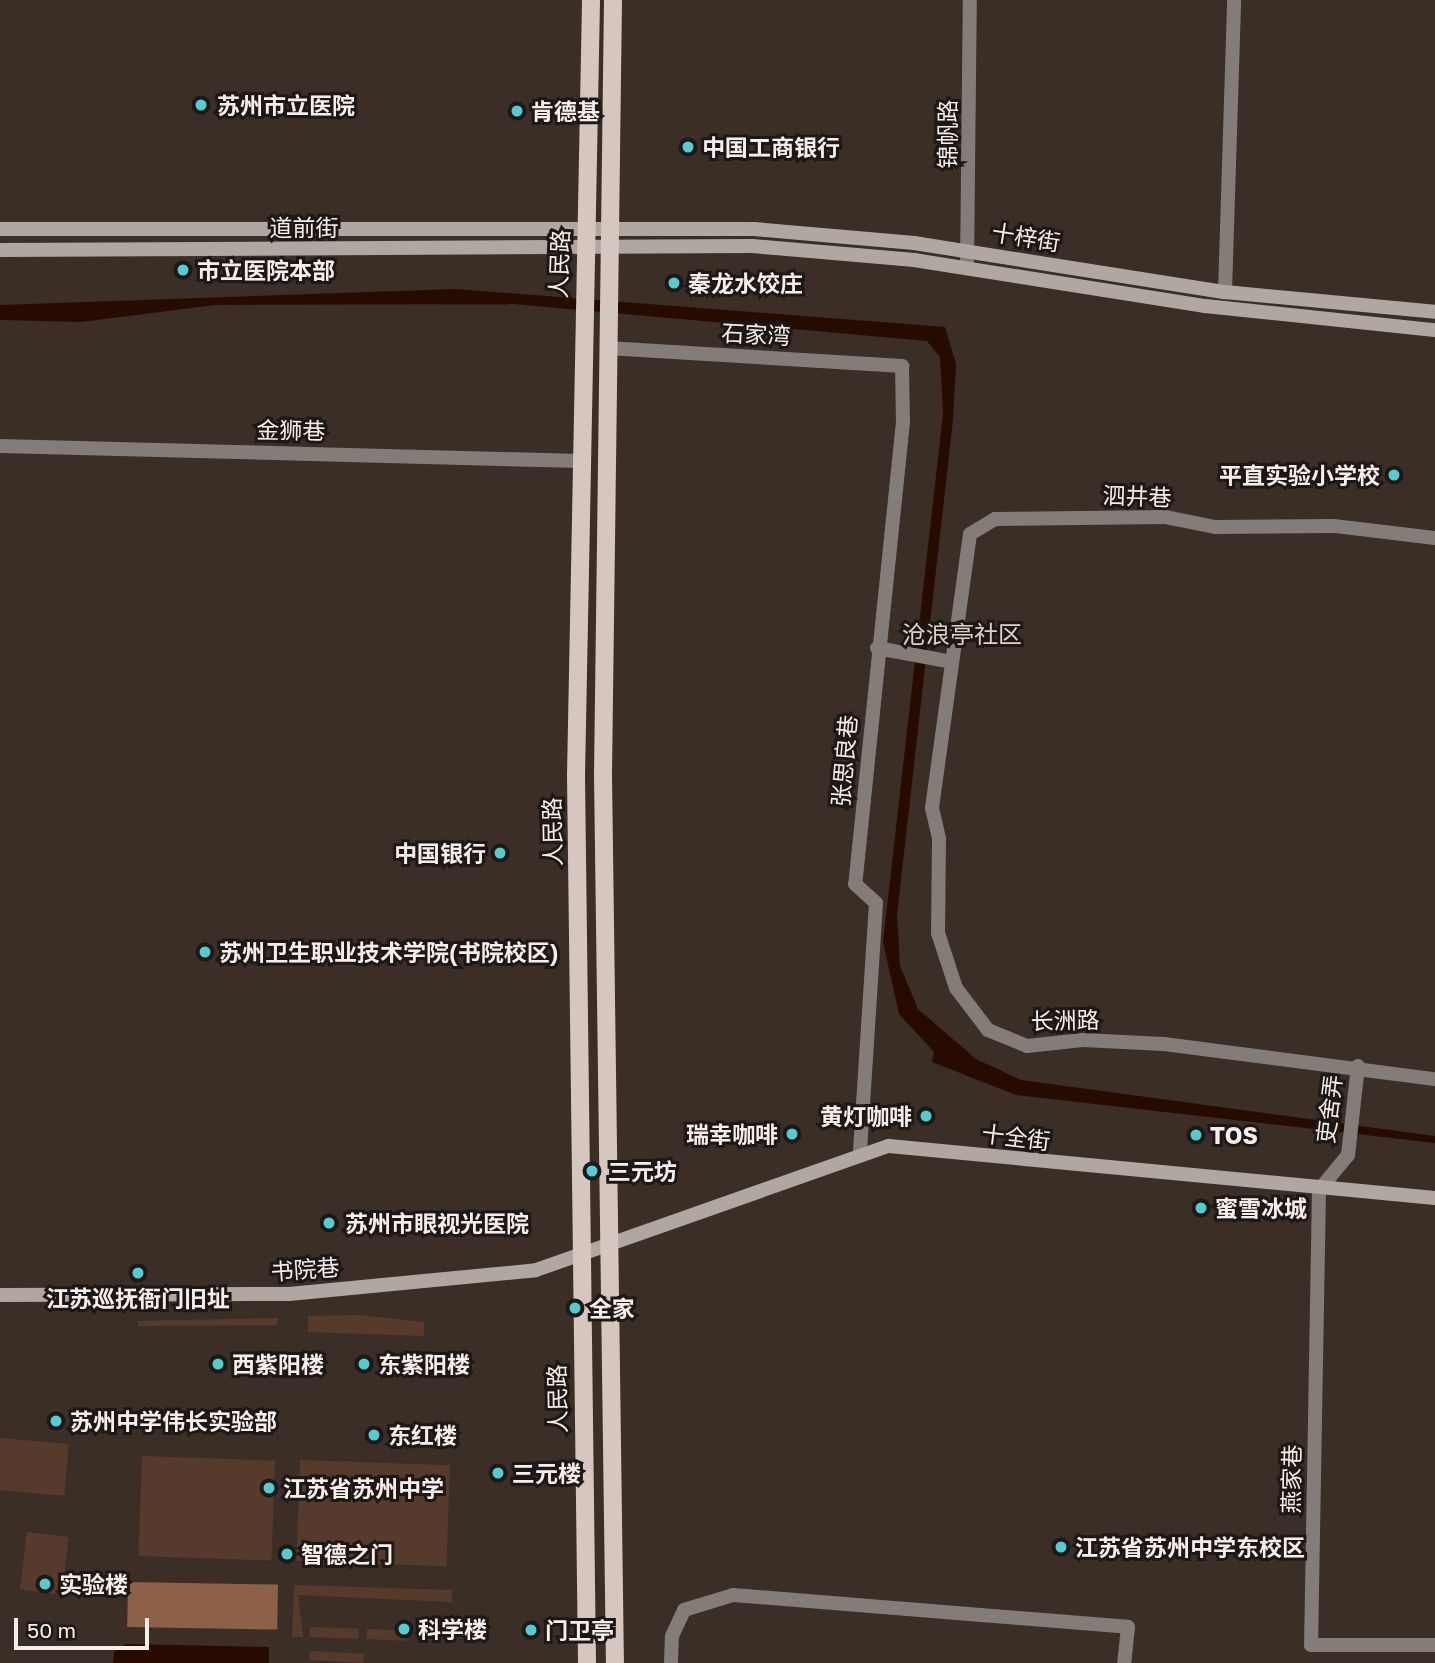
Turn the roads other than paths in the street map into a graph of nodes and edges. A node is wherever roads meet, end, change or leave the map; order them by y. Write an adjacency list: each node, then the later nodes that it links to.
1 (592, 0): 7 (main road, 人民路)
2 (613, 0): 5 (main road, 人民路)
3 (970, 0): 11 (street, 锦帆路)
4 (1234, 0): 13 (street)
5 (608, 226): 7 (main road, 道前街); 8 (main road, 人民路); 11 (main road, 十梓街)
6 (0, 229): 7 (main road, 道前街)
7 (585, 229): 10 (main road, 人民路)
8 (608, 246): 10 (main road, 道前街); 12 (main road, 十梓街); 16 (main road, 人民路)
9 (0, 250): 10 (main road, 道前街)
10 (584, 251): 19 (main road, 人民路)
11 (969, 251): 12 (street, 锦帆路); 13 (main road, 十梓街)
12 (967, 268): 15 (main road, 十梓街)
13 (1225, 292): 14 (main road, 十梓街)
14 (1435, 312)
15 (1435, 330)
16 (607, 344): 17 (street, 石家湾); 28 (main road, 人民路)
17 (902, 366): 21 (street, 张思良巷)
18 (0, 446): 19 (street, 金狮巷)
19 (580, 461): 29 (main road, 人民路)
20 (1435, 538): 22 (street, 泗井巷)
21 (877, 648): 22 (street); 25 (street, 张思良巷)
22 (952, 662): 23 (street, 长洲路)
23 (1358, 1066): 24 (street, 长洲路); 26 (street, 吏舍弄)
24 (1435, 1079)
25 (860, 1153): 26 (main road, 十全街); 28 (main road, 十全街)
26 (1319, 1190): 27 (main road, 十全街); 31 (street, 燕家巷)
27 (1435, 1198)
28 (607, 1244): 29 (main road, 书院巷); 33 (main road, 人民路)
29 (578, 1260): 30 (main road, 书院巷); 32 (main road, 人民路)
30 (0, 1295)
31 (1435, 1645)
32 (587, 1663)
33 (615, 1663)
34 (671, 1663): 35 (street)
35 (1124, 1663)

